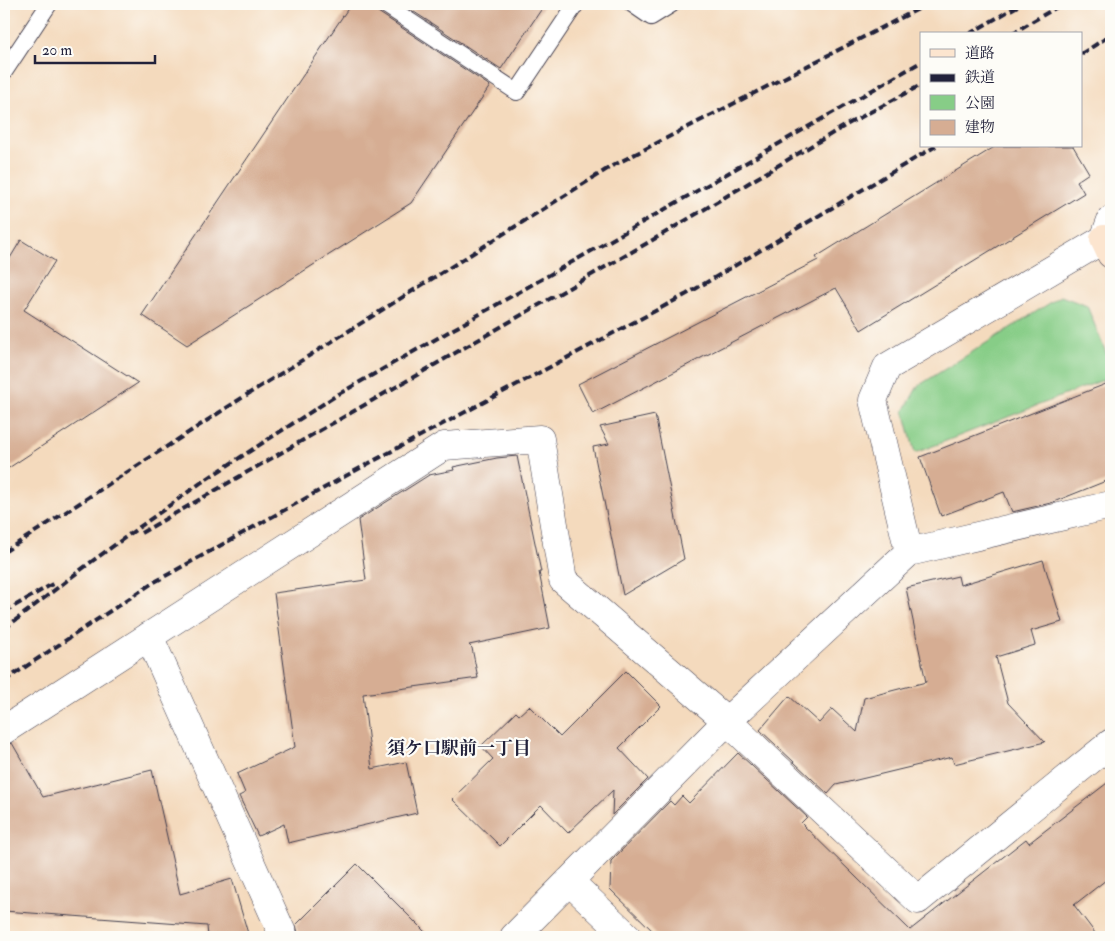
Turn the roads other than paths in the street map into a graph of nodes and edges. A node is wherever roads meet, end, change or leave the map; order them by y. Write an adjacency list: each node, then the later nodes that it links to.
1 (49, 4): 6 (lane)
2 (384, 4): 3 (lane)
3 (576, 4)
4 (632, 4): 5 (lane)
5 (672, 4)
6 (4, 72)
7 (1109, 238): 9 (street)
8 (1111, 505): 9 (street)
9 (909, 552): 11 (street)
10 (149, 636): 11 (street); 12 (street); 15 (street)
11 (727, 721): 13 (street); 14 (street)
12 (4, 730)
13 (1111, 743)
14 (569, 881): 16 (street); 17 (street)
15 (284, 937)
16 (514, 937)
17 (628, 937)

